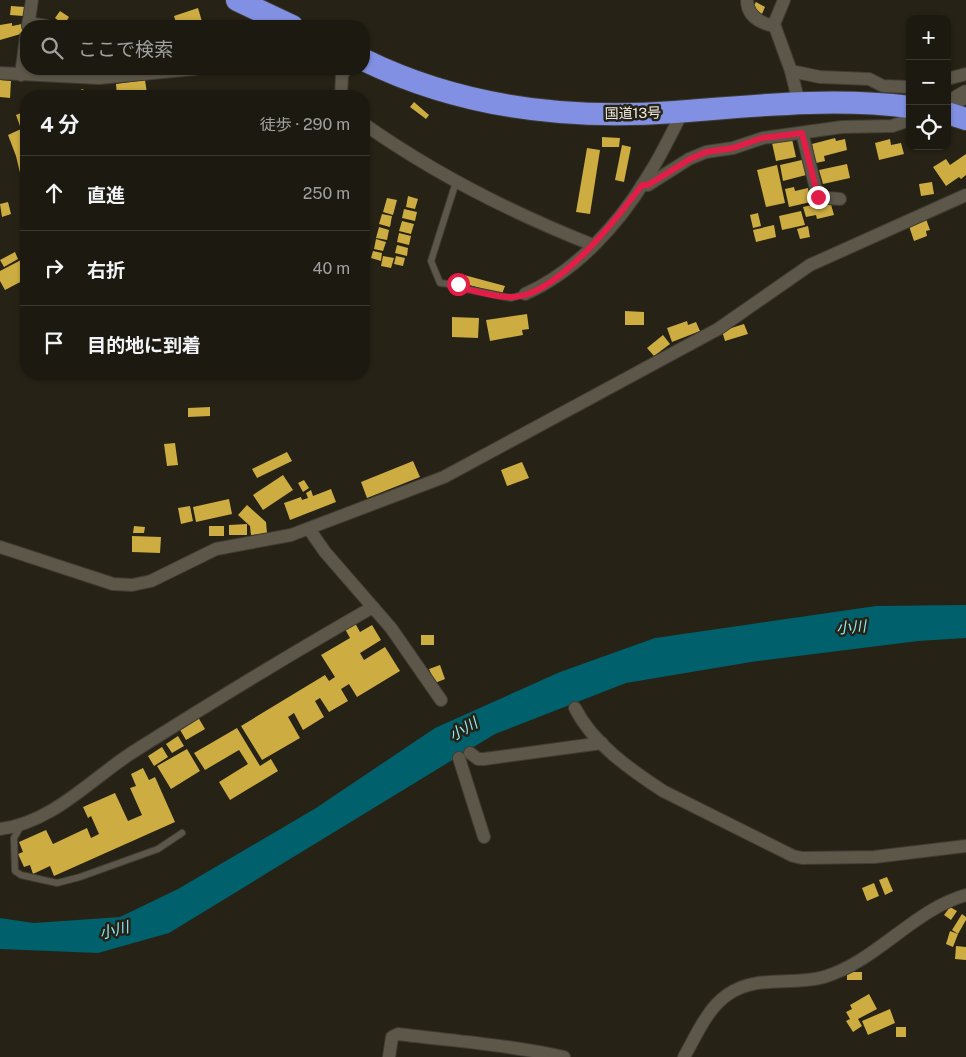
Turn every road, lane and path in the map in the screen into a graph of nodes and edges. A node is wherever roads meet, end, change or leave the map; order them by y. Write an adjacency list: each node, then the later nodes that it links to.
1 (31, 0): 5 (street)
2 (237, 0): 6 (highway)
3 (747, 0): 7 (street)
4 (784, 0): 7 (street)
5 (29, 20)
6 (279, 20)
7 (774, 26): 9 (street)
8 (370, 72): 23 (highway, 国道13号)
9 (791, 72): 17 (street); 20 (street)
10 (0, 73): 12 (street)
11 (966, 74): 16 (street)
12 (20, 75)
13 (21, 75): 14 (street)
14 (131, 75)
15 (342, 75): 18 (street)
16 (951, 78)
17 (906, 87)
18 (341, 90)
19 (966, 94): 21 (main road)
20 (799, 103): 22 (highway, 国道13号); 23 (highway, 国道13号)
21 (951, 103)
22 (906, 107)
23 (683, 111): 30 (street)
24 (951, 114): 25 (highway)
25 (966, 119)
26 (906, 121): 28 (street)
27 (370, 128): 29 (street)
28 (802, 133): 30 (street); 32 (street)
29 (456, 182): 33 (street); 34 (lane)
30 (642, 185): 33 (street)
31 (966, 195): 35 (street)
32 (840, 199)
33 (593, 245): 34 (street)
34 (525, 294)
35 (309, 529): 36 (street); 37 (street)
36 (0, 547)
37 (373, 608): 38 (street); 41 (street)
38 (441, 700)
39 (575, 708): 40 (street)
40 (602, 743): 44 (street); 45 (street)
41 (22, 824): 42 (street); 43 (lane)
42 (0, 828)
43 (182, 833)
44 (484, 837)
45 (966, 846)
46 (965, 898): 49 (street)
47 (389, 1057): 48 (street)
48 (564, 1057)
49 (684, 1057)

